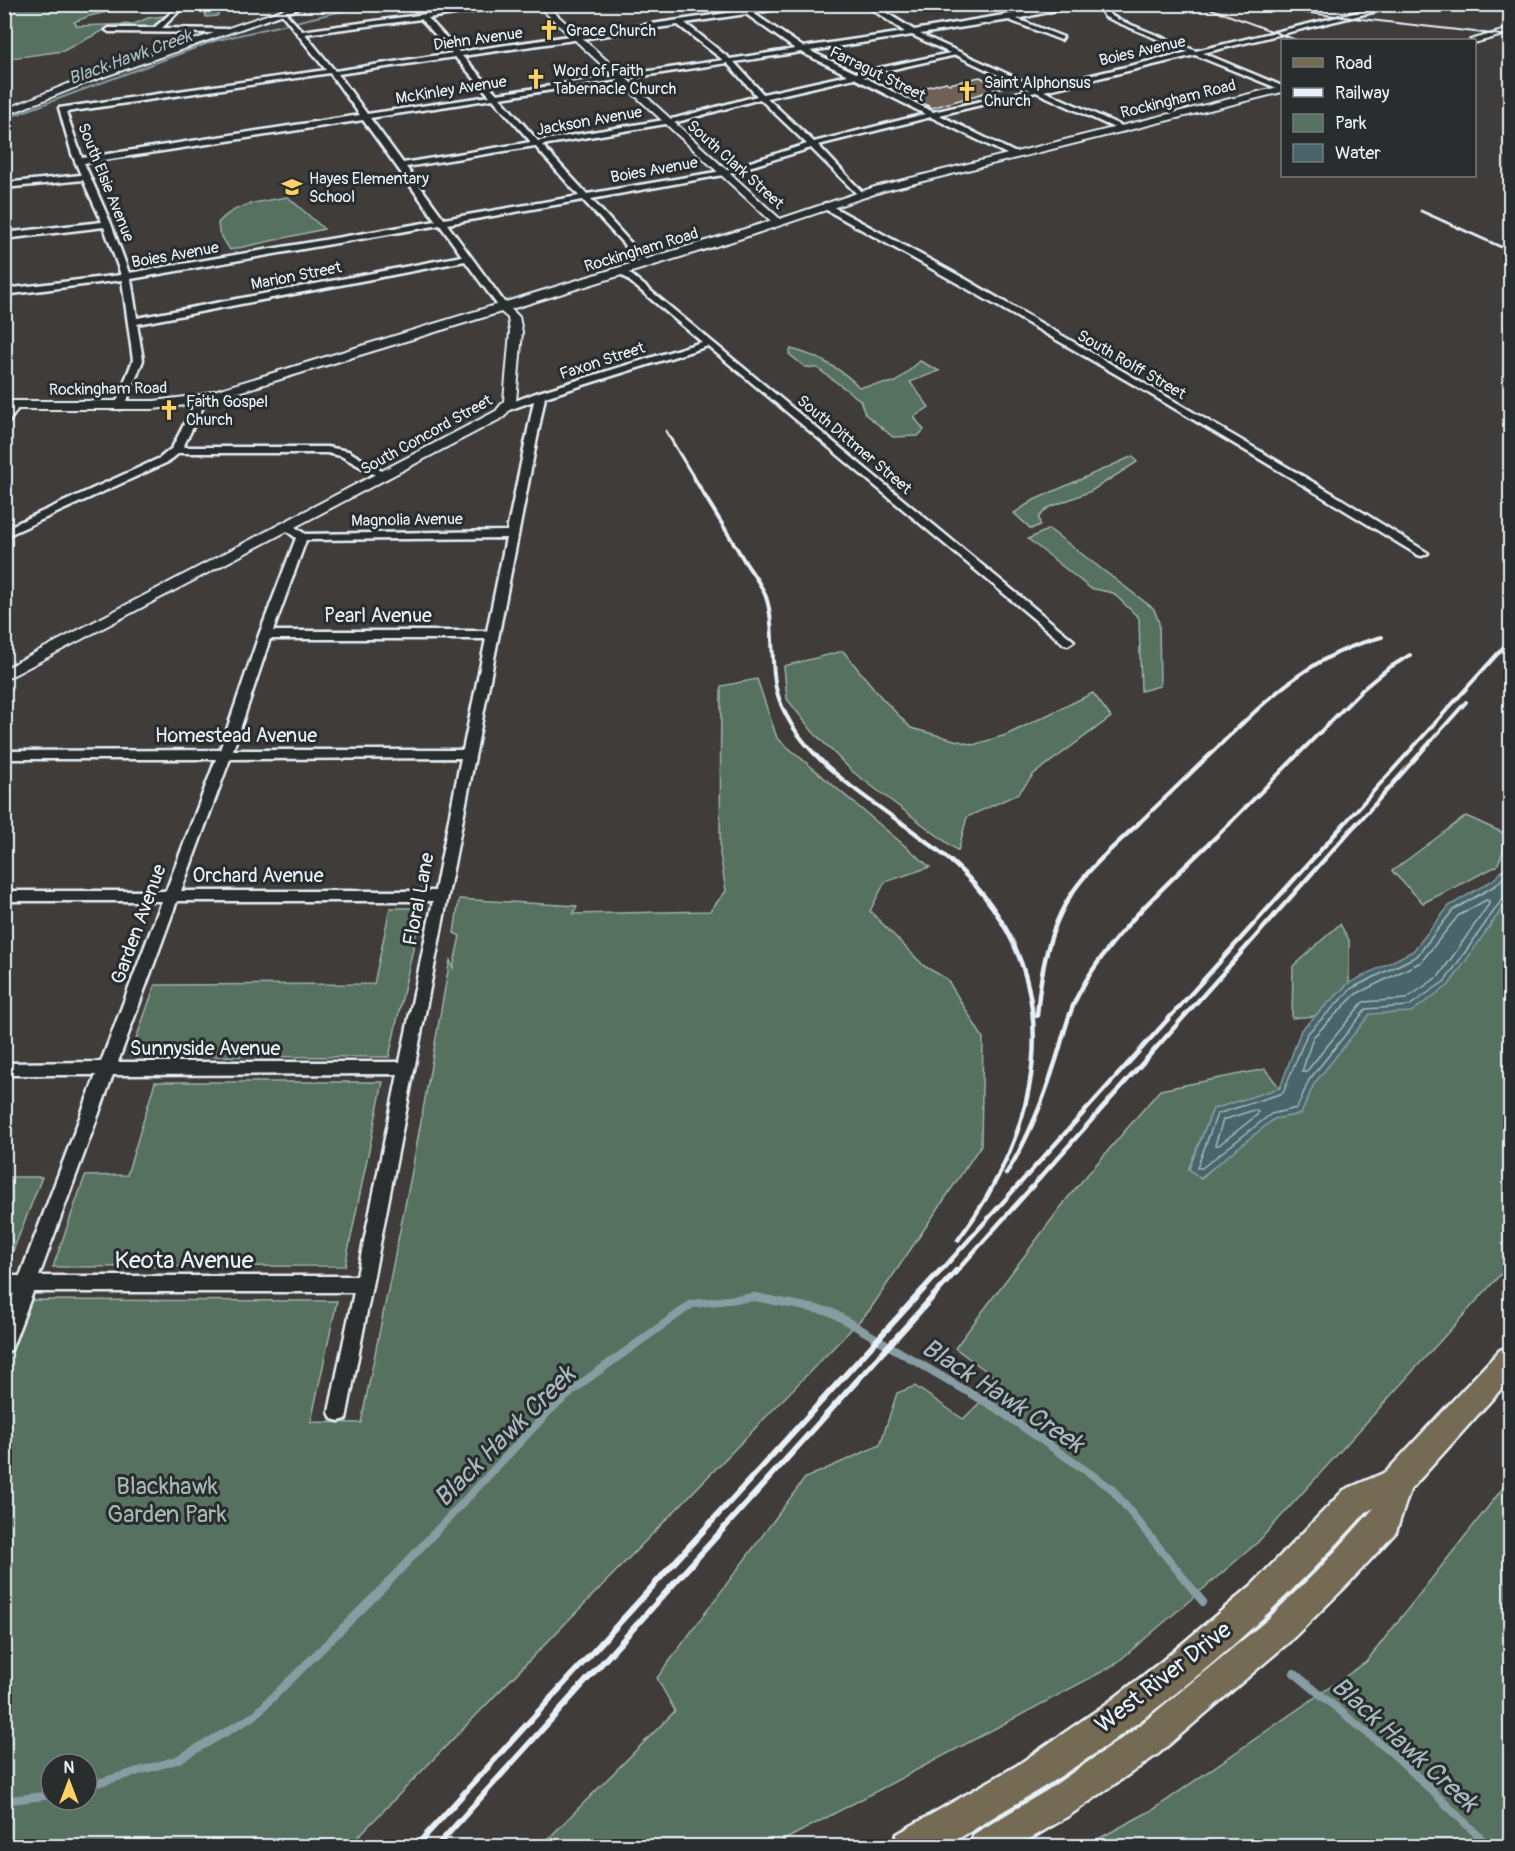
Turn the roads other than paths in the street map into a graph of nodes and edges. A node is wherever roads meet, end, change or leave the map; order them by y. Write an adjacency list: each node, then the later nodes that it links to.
1 (308, 4): 11 (street)
2 (518, 4): 15 (street)
3 (540, 4): 24 (street, South Clark Street)
4 (737, 4): 12 (street, Farragut Street)
5 (804, 4): 12 (street, Diehn Avenue)
6 (867, 4): 23 (street)
7 (1100, 4): 14 (street)
8 (1403, 4): 29 (street, Boies Avenue)
9 (1081, 7): 16 (street, McKinley Avenue)
10 (178, 9): 19 (street)
11 (283, 12): 18 (street, South Concord Street); 21 (street)
12 (749, 13): 17 (street, Diehn Avenue); 27 (street, Farragut Street)
13 (1095, 14): 14 (street)
14 (1107, 16): 29 (street)
15 (423, 17): 18 (street); 30 (street)
16 (1010, 18): 23 (street, McKinley Avenue); 25 (street)
17 (680, 23): 24 (street, Diehn Avenue); 31 (street)
18 (296, 28): 32 (street, South Concord Street)
19 (157, 29): 20 (street); 21 (street)
20 (109, 30)
21 (225, 31): 41 (street)
22 (1510, 31): 26 (street)
23 (913, 33): 27 (street, McKinley Avenue); 28 (street)
24 (576, 38): 30 (street, Diehn Avenue); 34 (street, South Clark Street)
25 (1061, 38)
26 (1476, 40)
27 (802, 50): 31 (street, McKinley Avenue); 33 (street, Farragut Street)
28 (958, 53): 33 (street, Jackson Avenue); 37 (street)
29 (1195, 53): 35 (street); 37 (street, Boies Avenue)
30 (458, 55): 32 (street, Diehn Avenue); 38 (street)
31 (729, 61): 34 (street, McKinley Avenue); 39 (street)
32 (332, 72): 40 (street, Diehn Avenue); 43 (street, South Concord Street)
33 (855, 76): 39 (street, Jackson Avenue); 42 (street, Farragut Street)
34 (620, 78): 38 (street, McKinley Avenue); 44 (street, South Clark Street)
35 (1281, 89)
36 (1281, 89): 45 (street, Rockingham Road)
37 (1036, 90): 42 (street, Boies Avenue); 45 (street)
38 (496, 97): 43 (street, McKinley Avenue); 47 (street)
39 (762, 97): 44 (street, Jackson Avenue); 46 (street)
40 (62, 110): 49 (street, South Elsie Avenue)
41 (5, 112)
42 (932, 114): 46 (street, Boies Avenue); 48 (street, Farragut Street)
43 (364, 118): 49 (street, McKinley Avenue); 50 (street, South Concord Street)
44 (667, 122): 47 (street, Jackson Avenue); 51 (street, South Clark Street)
45 (1121, 129): 48 (street, Rockingham Road)
46 (812, 143): 51 (street, Boies Avenue); 54 (street)
47 (536, 144): 50 (street, Jackson Avenue); 55 (street)
48 (1013, 155): 54 (street, Rockingham Road)
49 (79, 161): 52 (street, South Elsie Avenue)
50 (399, 166): 57 (street, South Concord Street)
51 (723, 173): 55 (street, Boies Avenue); 58 (street, South Clark Street)
52 (87, 177): 53 (street); 59 (street, South Elsie Avenue)
53 (4, 186)
54 (859, 194): 56 (street, Rockingham Road)
55 (586, 196): 57 (street, Boies Avenue); 62 (street)
56 (826, 206): 58 (street, Rockingham Road); 81 (street, South Rolff Street)
57 (442, 221): 61 (street, South Concord Street); 64 (street, Boies Avenue)
58 (779, 223): 62 (street, Rockingham Road)
59 (107, 224): 60 (street); 64 (street, South Elsie Avenue)
60 (4, 236)
61 (466, 258): 66 (street, South Concord Street); 67 (street, Marion Street)
62 (645, 264): 63 (street, Rockingham Road)
63 (623, 271): 66 (street, Rockingham Road); 68 (street, South Dittmer Street)
64 (126, 277): 65 (street, Boies Avenue); 67 (street, South Elsie Avenue)
65 (4, 292)
66 (504, 308): 70 (street, Rockingham Road); 73 (street, South Concord Street)
67 (131, 322): 72 (street, South Elsie Avenue)
68 (708, 343): 69 (street, Faxon Street); 84 (street, South Dittmer Street)
69 (540, 395): 73 (street, Faxon Street); 79 (street, Floral Lane)
70 (202, 399): 72 (street, Rockingham Road); 75 (street)
71 (10, 405): 72 (street, Rockingham Road); 74 (street)
72 (120, 406)
73 (506, 408): 76 (street, South Concord Street)
74 (4, 421)
75 (176, 450): 76 (street); 78 (street)
76 (385, 476): 77 (street, South Concord Street)
77 (286, 526): 80 (street); 85 (street, South Concord Street)
78 (4, 534)
79 (512, 534): 80 (street, Magnolia Avenue); 83 (street, Floral Lane)
80 (303, 537): 82 (street, Garden Avenue)
81 (1422, 553)
82 (265, 635): 83 (street, Pearl Avenue); 86 (street, Garden Avenue)
83 (491, 635): 87 (street, Floral Lane)
84 (1068, 641)
85 (4, 675)
86 (225, 754): 87 (street, Homestead Avenue); 88 (street, Homestead Avenue); 90 (street, Garden Avenue)
87 (468, 754): 91 (street, Floral Lane)
88 (4, 755)
89 (4, 896): 90 (street, Orchard Avenue)
90 (171, 896): 91 (street, Orchard Avenue); 94 (street, Garden Avenue)
91 (440, 896): 92 (street, Floral Lane)
92 (405, 1068): 94 (street, Sunnyside Avenue); 97 (street, Floral Lane)
93 (4, 1069): 94 (street, Sunnyside Avenue)
94 (106, 1070): 96 (street, Garden Avenue)
95 (4, 1284): 96 (street, Keota Avenue)
96 (28, 1284): 97 (street, Keota Avenue); 98 (street, Garden Avenue)
97 (364, 1284): 100 (street, Floral Lane)
98 (4, 1344)
99 (1510, 1359): 101 (main road, West River Drive)
100 (339, 1412)
101 (1397, 1482): 102 (main road, West River Drive); 103 (main road, West River Drive)
102 (909, 1846)
103 (986, 1846)

